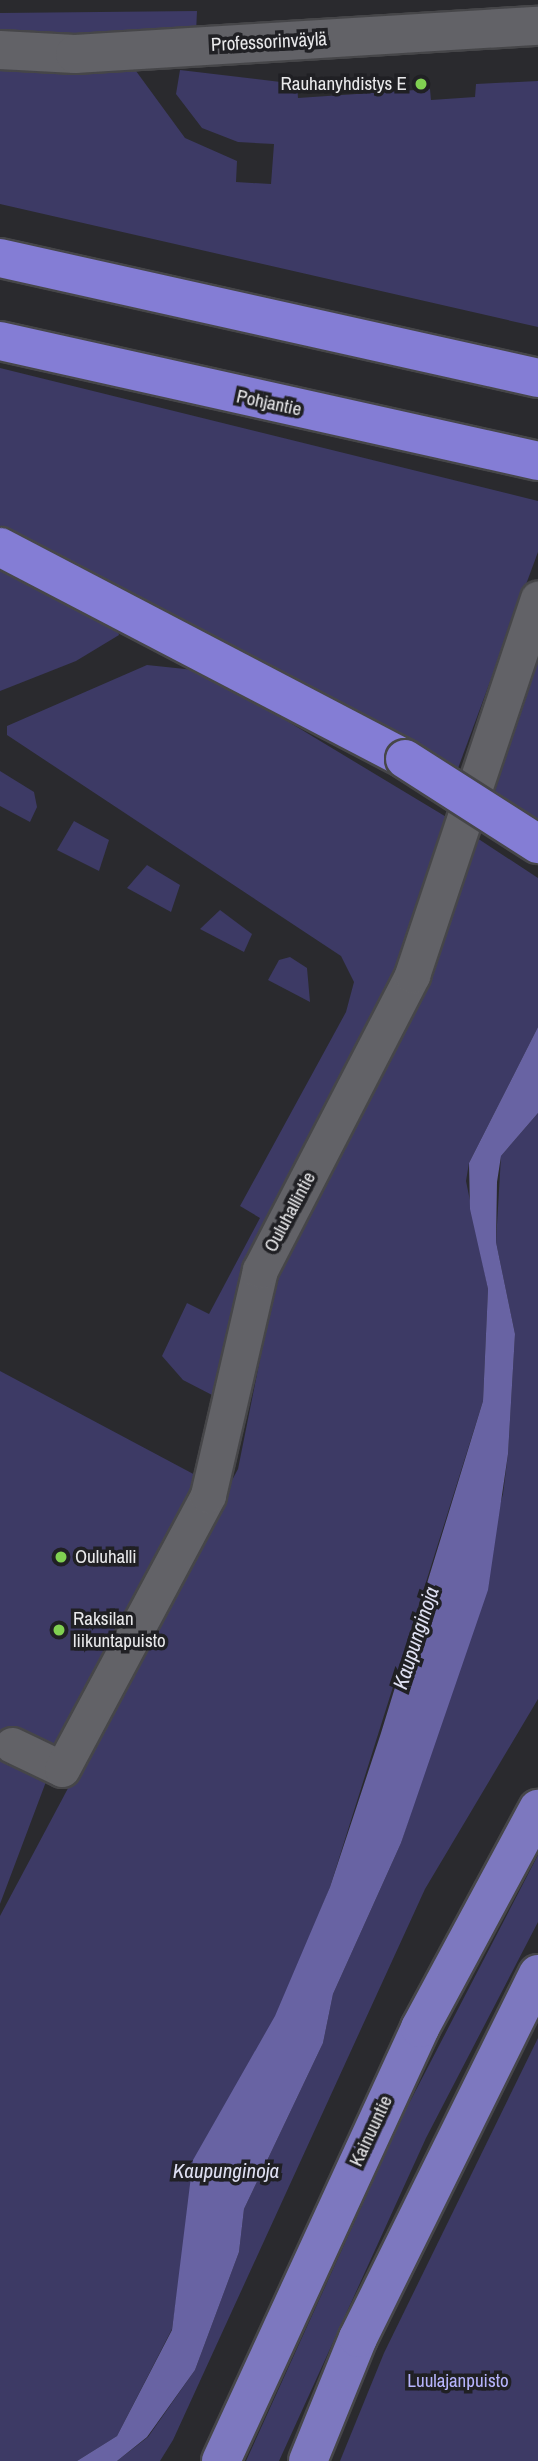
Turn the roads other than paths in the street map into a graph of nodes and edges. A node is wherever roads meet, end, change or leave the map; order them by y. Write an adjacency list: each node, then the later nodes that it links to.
1 (538, 26): 2 (street, Professorinväylä)
2 (0, 50)
3 (0, 258): 5 (highway)
4 (0, 341): 6 (highway, Pohjantie)
5 (538, 378)
6 (530, 459)
7 (0, 547): 9 (highway, bridge)
8 (538, 598): 10 (street, Ouluhallintie)
9 (538, 844)
10 (12, 1745)
11 (538, 1810): 13 (highway, Kainuuntie)
12 (538, 1974): 14 (highway)
13 (221, 2461)
14 (308, 2461)

